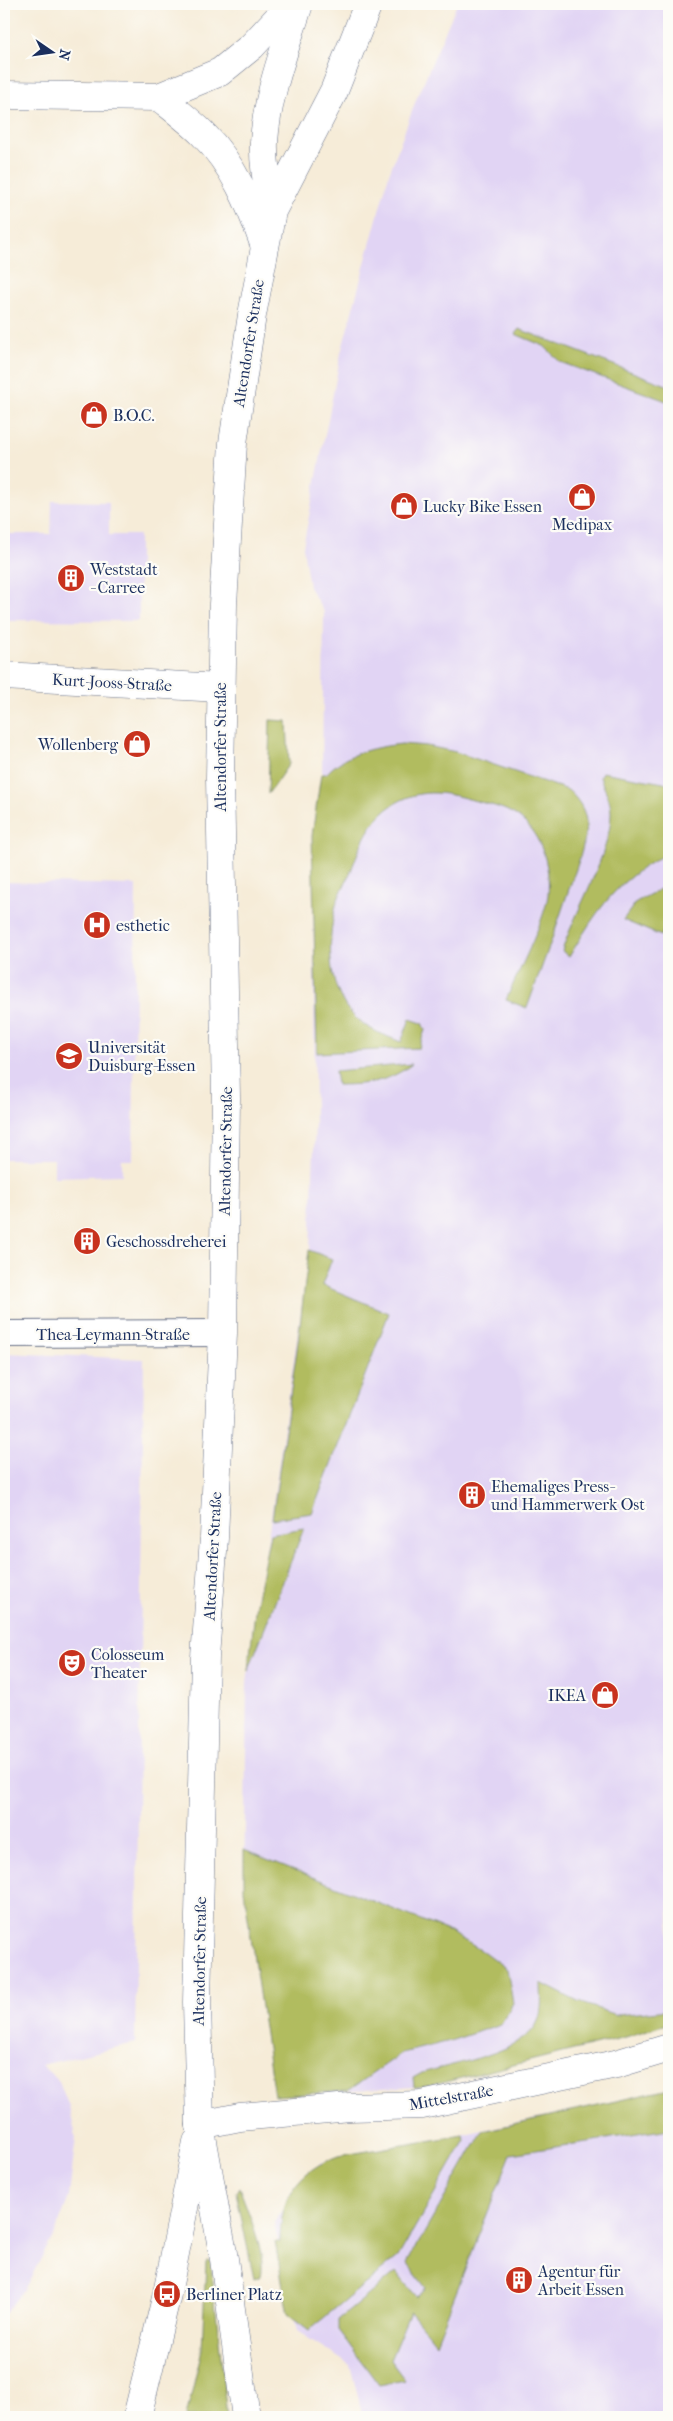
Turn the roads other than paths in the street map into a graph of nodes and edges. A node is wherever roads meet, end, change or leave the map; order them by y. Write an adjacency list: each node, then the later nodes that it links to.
1 (291, 4): 5 (main road)
2 (298, 4): 6 (main road, Altendorfer Straße)
3 (368, 4): 6 (main road, Altendorfer Straße)
4 (4, 95): 5 (main road)
5 (160, 97): 7 (main road)
6 (272, 211): 7 (main road, Altendorfer Straße)
7 (264, 244): 9 (main road, Altendorfer Straße)
8 (4, 676): 9 (main road, Kurt-Jooss-Straße)
9 (220, 688): 10 (main road, Altendorfer Straße)
10 (223, 1333): 11 (street, Thea-Leymann-Straße); 13 (main road, Altendorfer Straße)
11 (4, 1334)
12 (669, 2048): 13 (main road, Mittelstraße)
13 (200, 2125): 14 (main road, Altendorfer Straße); 15 (main road, Altendorfer Straße)
14 (137, 2417)
15 (246, 2417)

